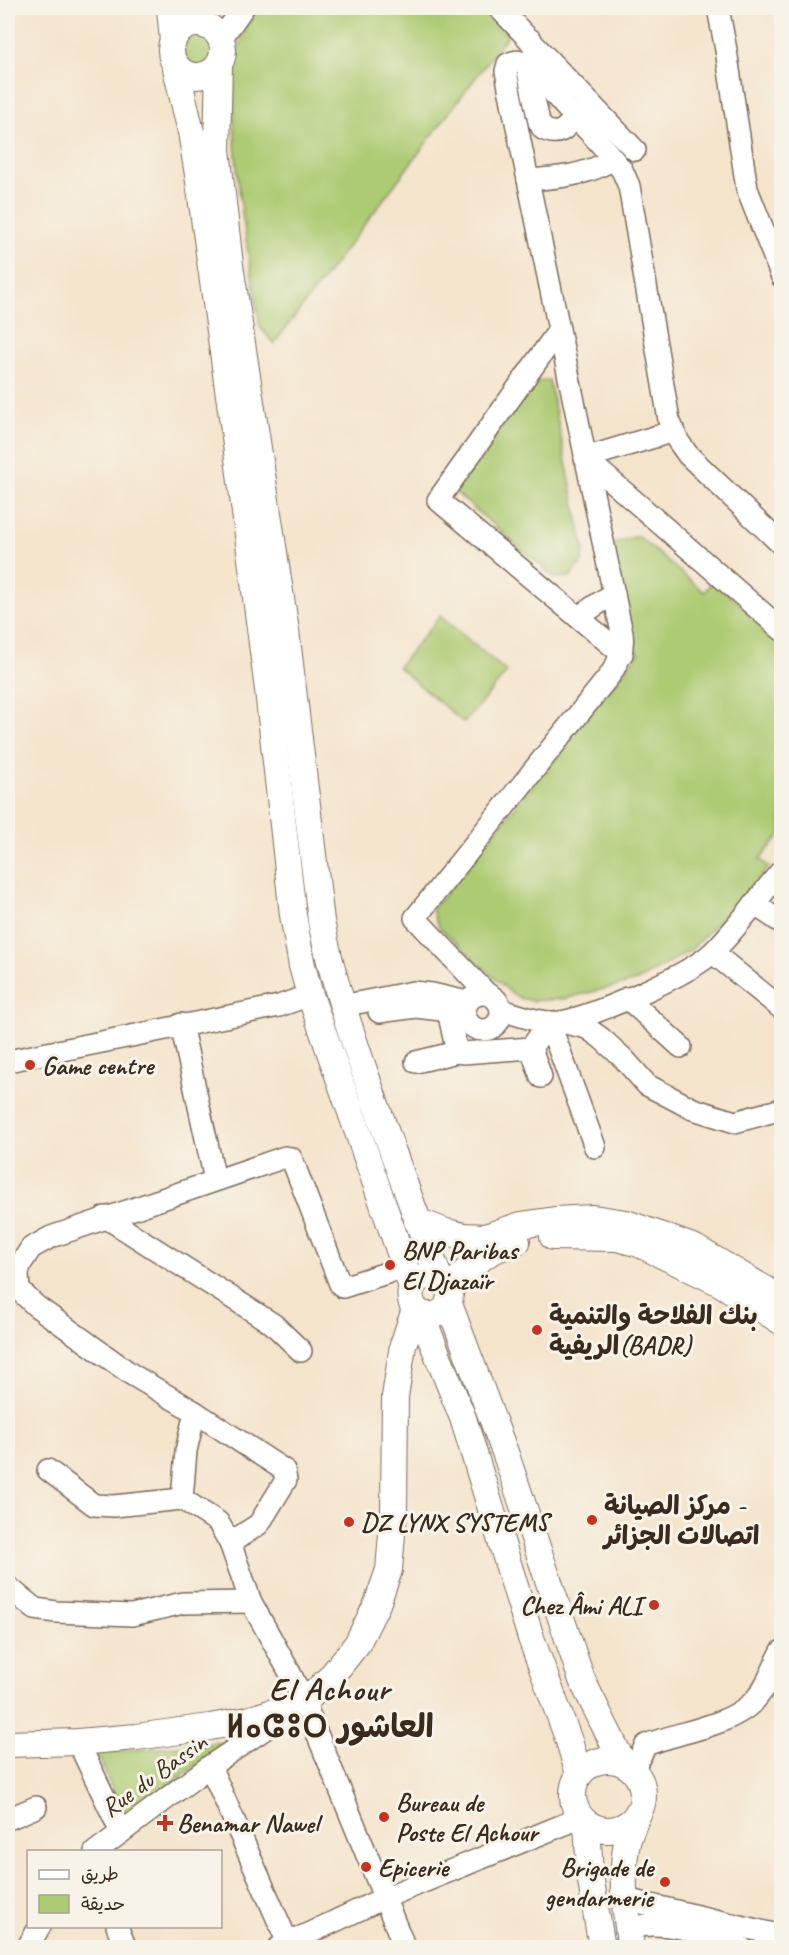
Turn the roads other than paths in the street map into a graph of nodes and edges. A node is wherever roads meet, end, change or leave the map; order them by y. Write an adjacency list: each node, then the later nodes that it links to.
1 (170, 8): 8 (main road)
2 (211, 8): 6 (main road)
3 (243, 8): 6 (street)
4 (498, 8): 7 (street)
5 (718, 8): 14 (street)
6 (220, 37): 8 (main road); 9 (main road)
7 (531, 40): 10 (street); 11 (street)
8 (174, 52): 9 (main road); 29 (main road)
9 (219, 65): 34 (main road)
10 (575, 117): 12 (street); 13 (street)
11 (635, 150)
12 (607, 152): 13 (street); 17 (street)
13 (528, 180): 16 (street)
14 (772, 231): 15 (street)
15 (782, 277)
16 (559, 330): 18 (street); 21 (street)
17 (674, 431): 18 (street); 19 (street)
18 (585, 458): 20 (street); 22 (street)
19 (782, 545)
20 (614, 593): 21 (street); 23 (street)
21 (578, 617): 23 (street)
22 (782, 630)
23 (622, 654): 28 (street)
24 (782, 870): 25 (street)
25 (754, 904): 26 (street); 27 (street)
26 (782, 923)
27 (713, 953): 30 (street); 32 (street)
28 (487, 994): 31 (street); 33 (street)
29 (310, 995): 36 (street); 49 (main road)
30 (627, 998): 35 (street); 37 (street)
31 (460, 1009): 33 (street); 34 (street); 39 (street)
32 (782, 1009)
33 (502, 1010): 35 (street)
34 (344, 1013): 47 (main road)
35 (555, 1022): 38 (street); 43 (street); 44 (street)
36 (181, 1024): 40 (street); 45 (street)
37 (681, 1047)
38 (531, 1048): 39 (street); 42 (street)
39 (457, 1052): 41 (street)
40 (8, 1061)
41 (416, 1062)
42 (541, 1077)
43 (782, 1109)
44 (595, 1147)
45 (215, 1180): 46 (street); 49 (street)
46 (105, 1217): 50 (street); 53 (street)
47 (417, 1221): 48 (main road); 51 (main road)
48 (446, 1290): 49 (main road); 49 (main road); 52 (main road); 65 (main road)
49 (413, 1294): 61 (main road); 66 (main road)
50 (14, 1297): 54 (street)
51 (782, 1299)
52 (782, 1322)
53 (301, 1352)
54 (195, 1412): 56 (street); 57 (street)
55 (48, 1470): 56 (street)
56 (182, 1499): 57 (street)
57 (230, 1543): 59 (street)
58 (8, 1587): 59 (street)
59 (251, 1602): 61 (street)
60 (782, 1651): 65 (street)
61 (304, 1702): 62 (main road); 64 (street, Rue du Bassin); 73 (street)
62 (78, 1742): 63 (main road); 71 (street)
63 (8, 1744)
64 (210, 1766): 71 (street, Rue du Bassin); 79 (street)
65 (628, 1767): 66 (main road); 68 (main road)
66 (579, 1774): 70 (main road)
67 (36, 1807): 69 (street)
68 (639, 1811): 70 (main road); 74 (main road)
69 (8, 1819)
70 (584, 1821): 73 (street); 83 (main road)
71 (121, 1832): 72 (street, Rue du Bassin)
72 (96, 1850)
73 (384, 1898): 79 (street); 82 (street)
74 (624, 1899): 77 (street); 78 (main road)
75 (39, 1928): 80 (street)
76 (118, 1928): 81 (street)
77 (782, 1936)
78 (629, 1938): 84 (street)
79 (283, 1945)
80 (27, 1947)
81 (126, 1947)
82 (405, 1947)
83 (602, 1947)
84 (742, 1947)

